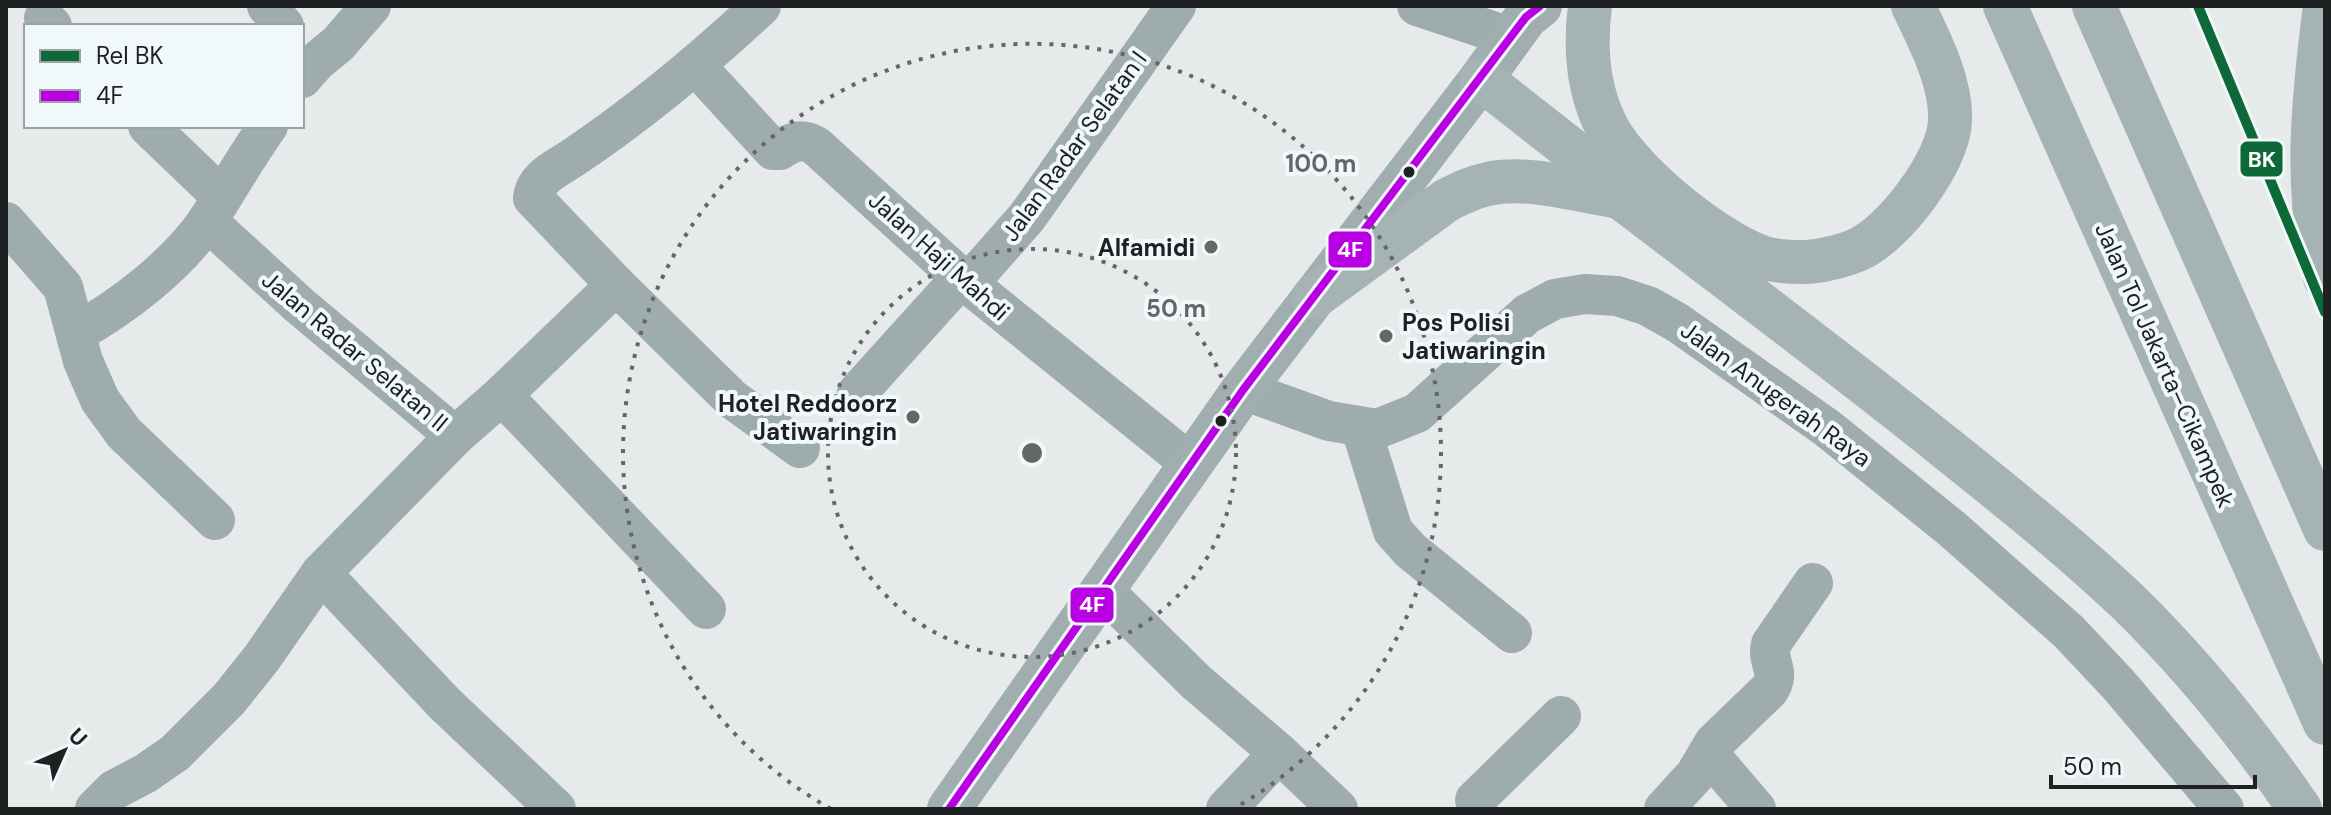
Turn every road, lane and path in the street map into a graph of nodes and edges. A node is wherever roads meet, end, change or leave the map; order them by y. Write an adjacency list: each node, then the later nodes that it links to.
1 (267, 6): 12 (street)
2 (371, 6): 13 (street)
3 (761, 6): 14 (street)
4 (1176, 6): 22 (street, Jalan Radar Selatan I)
5 (1417, 6): 11 (street)
6 (1590, 6): 7 (highway)
7 (1913, 6)
8 (2005, 6): 41 (highway, Jalan Tol Jakarta–Cikampek)
9 (2094, 6): 34 (highway)
10 (2325, 6): 21 (highway)
11 (1526, 16): 15 (main road)
12 (282, 24)
13 (307, 62)
14 (696, 66): 22 (street, Jalan Haji Mahdi); 23 (street)
15 (1481, 79): 18 (highway); 24 (main road)
16 (150, 128): 19 (street, Jalan Radar Selatan II)
17 (267, 128): 19 (street)
18 (1620, 197): 24 (highway); 53 (highway)
19 (214, 208): 25 (street); 30 (street, Jalan Radar Selatan II)
20 (13, 243): 25 (street)
21 (2325, 278)
22 (964, 281): 27 (street, Jalan Radar Selatan I); 32 (street, Jalan Haji Mahdi)
23 (616, 285): 28 (street, Jalan Radar Selatan II); 31 (street)
24 (1314, 297): 26 (main road)
25 (77, 332): 33 (street)
26 (1243, 390): 29 (street, Jalan Anugerah Raya); 32 (main road)
27 (857, 393)
28 (502, 395): 30 (street, Jalan Radar Selatan II); 38 (street)
29 (1361, 428): 39 (street); 52 (street, Jalan Anugerah Raya)
30 (455, 436): 35 (street)
31 (800, 448)
32 (1190, 463): 37 (main road)
33 (215, 520)
34 (2325, 529)
35 (321, 573): 46 (street); 47 (street)
36 (1813, 583): 43 (street)
37 (1102, 589): 42 (street); 48 (main road)
38 (706, 609)
39 (1512, 633)
40 (1561, 716): 44 (street)
41 (2325, 723)
42 (1279, 753): 49 (street); 50 (street)
43 (1709, 754): 45 (street); 51 (street)
44 (1483, 806)
45 (1671, 807)
46 (95, 809)
47 (556, 809)
48 (949, 809)
49 (1226, 809)
50 (1338, 809)
51 (1756, 809)
52 (2224, 809)
53 (2300, 809)

